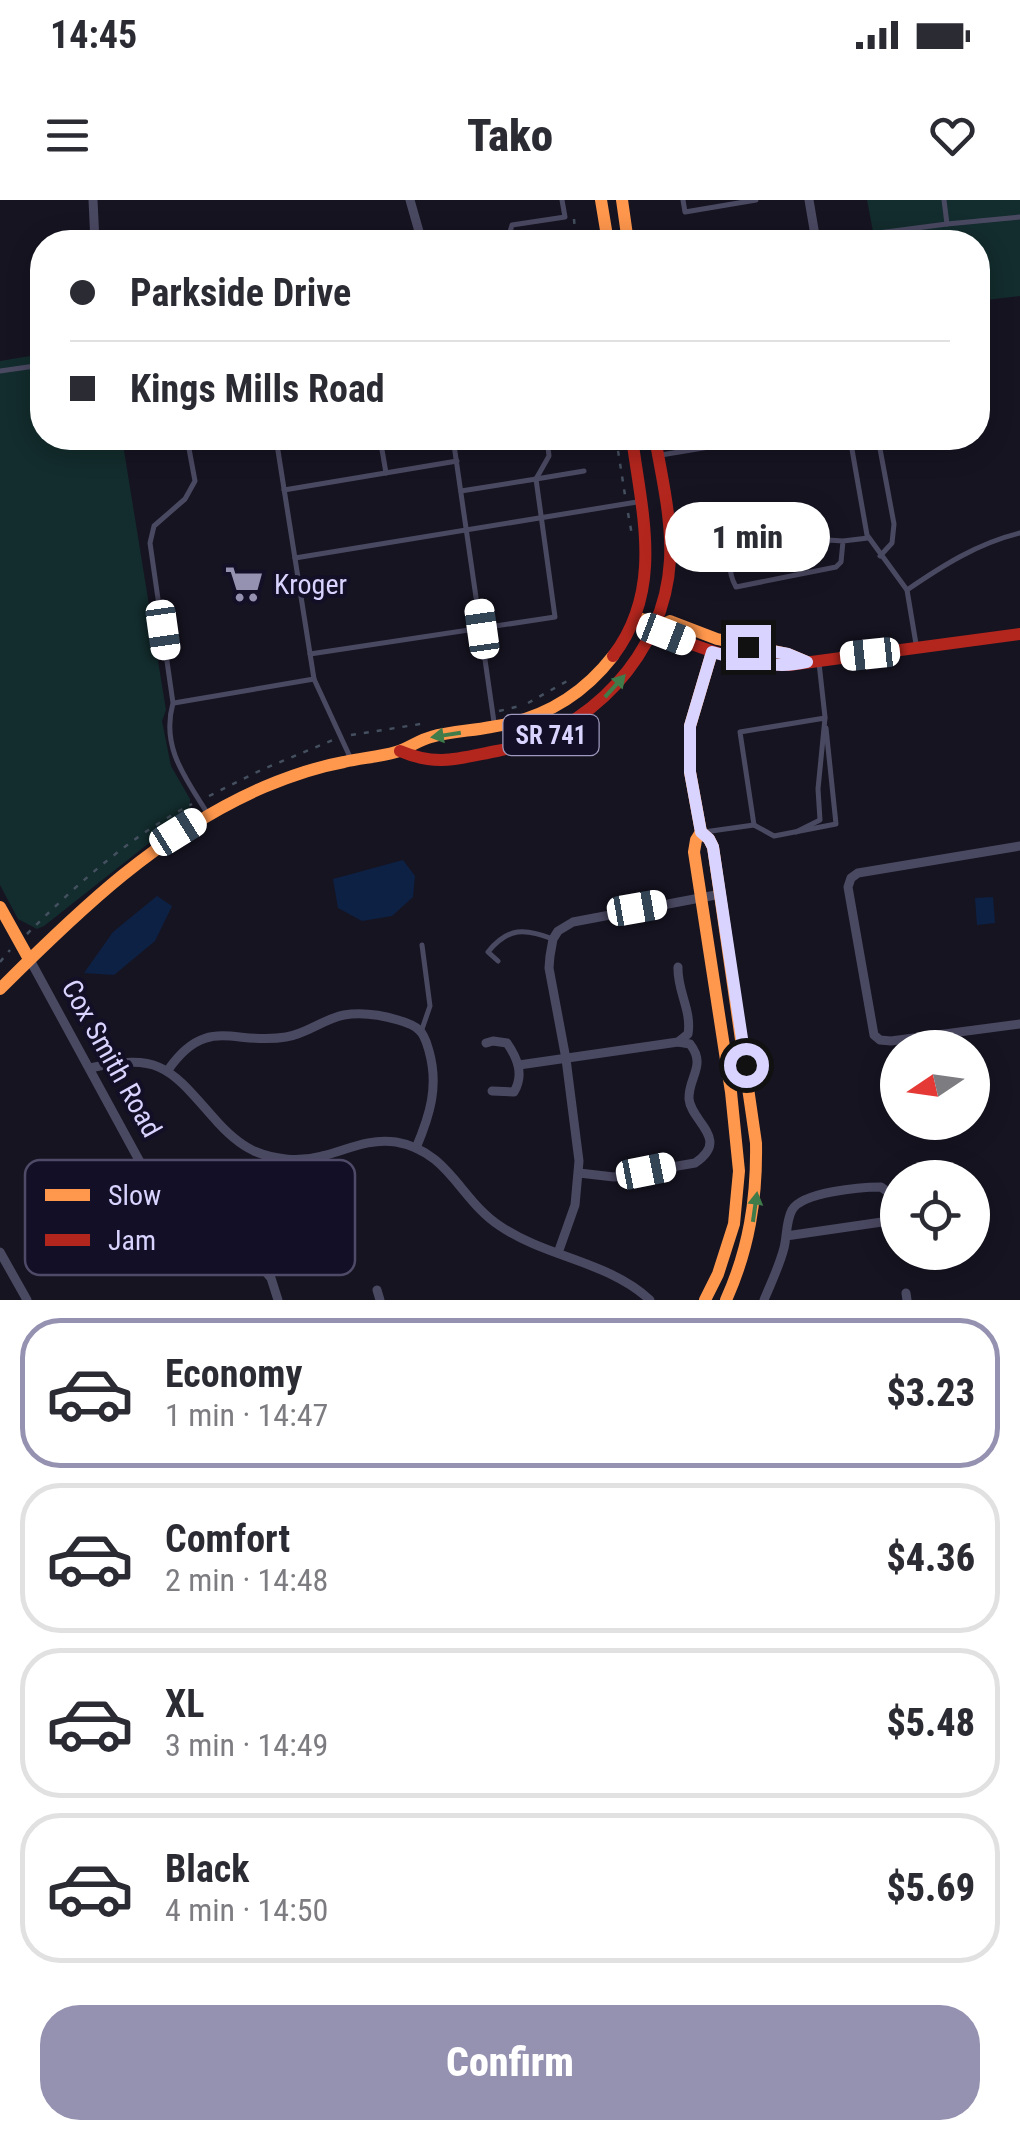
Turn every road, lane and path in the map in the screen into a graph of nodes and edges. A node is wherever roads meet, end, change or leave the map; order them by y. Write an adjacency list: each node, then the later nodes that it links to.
1 (93, 200): 13 (street)
2 (410, 200): 14 (street)
3 (601, 200): 17 (street)
4 (622, 200): 18 (street)
5 (683, 200): 6 (lane)
6 (756, 200)
7 (809, 200): 19 (street)
8 (944, 200): 12 (lane)
9 (563, 203): 15 (lane)
10 (1020, 217): 12 (lane)
11 (574, 218): 16 (path)
12 (946, 224): 20 (lane)
13 (94, 230)
14 (419, 230)
15 (511, 230)
16 (575, 230)
17 (606, 230)
18 (626, 230)
19 (812, 230)
20 (902, 230)
21 (30, 366): 22 (lane)
22 (0, 371)
23 (189, 450): 61 (lane)
24 (278, 450): 39 (lane)
25 (382, 450): 37 (lane)
26 (455, 450): 35 (lane)
27 (548, 450): 38 (lane)
28 (619, 450): 41 (path)
29 (632, 450): 41 (street, SR 741)
30 (657, 450): 34 (street, SR 741)
31 (688, 450): 34 (lane)
32 (852, 450): 45 (lane)
33 (880, 450): 48 (lane)
34 (658, 456): 52 (street, SR 741)
35 (456, 461): 37 (lane); 40 (lane)
36 (584, 470): 38 (lane)
37 (386, 473): 39 (lane)
38 (536, 479): 40 (lane); 42 (lane)
39 (284, 490): 49 (lane)
40 (461, 491): 43 (lane)
41 (634, 503): 42 (lane); 47 (path); 51 (street, SR 741)
42 (542, 518): 43 (lane); 53 (lane)
43 (467, 531): 49 (lane); 53 (lane)
44 (1020, 533): 50 (lane)
45 (868, 538): 46 (lane); 48 (lane)
46 (843, 541): 46 (lane)
47 (633, 546)
48 (880, 556): 50 (lane)
49 (295, 558): 57 (lane)
50 (907, 590): 55 (lane)
51 (635, 617): 52 (street); 65 (street, SR 741)
52 (659, 624): 56 (street); 58 (street); 67 (street, SR 741, one-way to 52)
53 (482, 629): 57 (lane); 62 (lane)
54 (1020, 634): 55 (street)
55 (917, 648): 58 (street)
56 (712, 652): 58 (street); 72 (street)
57 (310, 654): 60 (lane)
58 (812, 661): 63 (lane)
59 (581, 675): 62 (path)
60 (314, 680): 61 (lane); 66 (lane)
61 (173, 703): 69 (lane)
62 (492, 712): 65 (lane)
63 (825, 718): 71 (lane); 73 (lane); 73 (lane)
64 (442, 720): 66 (path)
65 (495, 728): 67 (street, SR 741, one-way to 67)
66 (340, 738): 68 (lane); 69 (path)
67 (400, 752): 68 (street, SR 741)
68 (351, 760): 70 (street, SR 741)
69 (199, 800): 70 (lane); 79 (path)
70 (207, 814): 81 (street, SR 741)
71 (754, 824): 72 (lane); 73 (lane)
72 (701, 832): 75 (street); 76 (street)
73 (796, 832)
74 (1020, 846): 86 (street)
75 (721, 894): 76 (street); 92 (street)
76 (702, 898): 78 (street); 94 (street)
77 (0, 907): 79 (street, Cox Smith Road)
78 (554, 939): 82 (lane); 90 (street)
79 (19, 942): 81 (street, Cox Smith Road); 83 (path)
80 (422, 945): 87 (lane)
81 (29, 959): 85 (street, SR 741); 93 (street, Cox Smith Road)
82 (498, 960)
83 (0, 962)
84 (678, 967): 88 (street)
85 (0, 989)
86 (1020, 1024)
87 (421, 1032): 95 (street); 97 (street)
88 (678, 1042): 90 (street); 99 (street)
89 (486, 1043): 91 (street)
90 (566, 1059): 91 (street); 99 (street)
91 (518, 1065): 96 (street)
92 (746, 1065): 94 (lane); 108 (street, one-way to 92)
93 (90, 1068): 95 (street); 98 (street, Cox Smith Road)
94 (728, 1068): 107 (street)
95 (168, 1070): 97 (street)
96 (492, 1091)
97 (416, 1148): 102 (street)
98 (139, 1160)
99 (579, 1173): 102 (street)
100 (786, 1236): 100 (street); 109 (street)
101 (0, 1252): 104 (street)
102 (558, 1254): 106 (street)
103 (268, 1275): 105 (street, Cox Smith Road)
104 (27, 1300)
105 (278, 1300)
106 (650, 1300)
107 (705, 1300)
108 (726, 1300)
109 (764, 1300)

